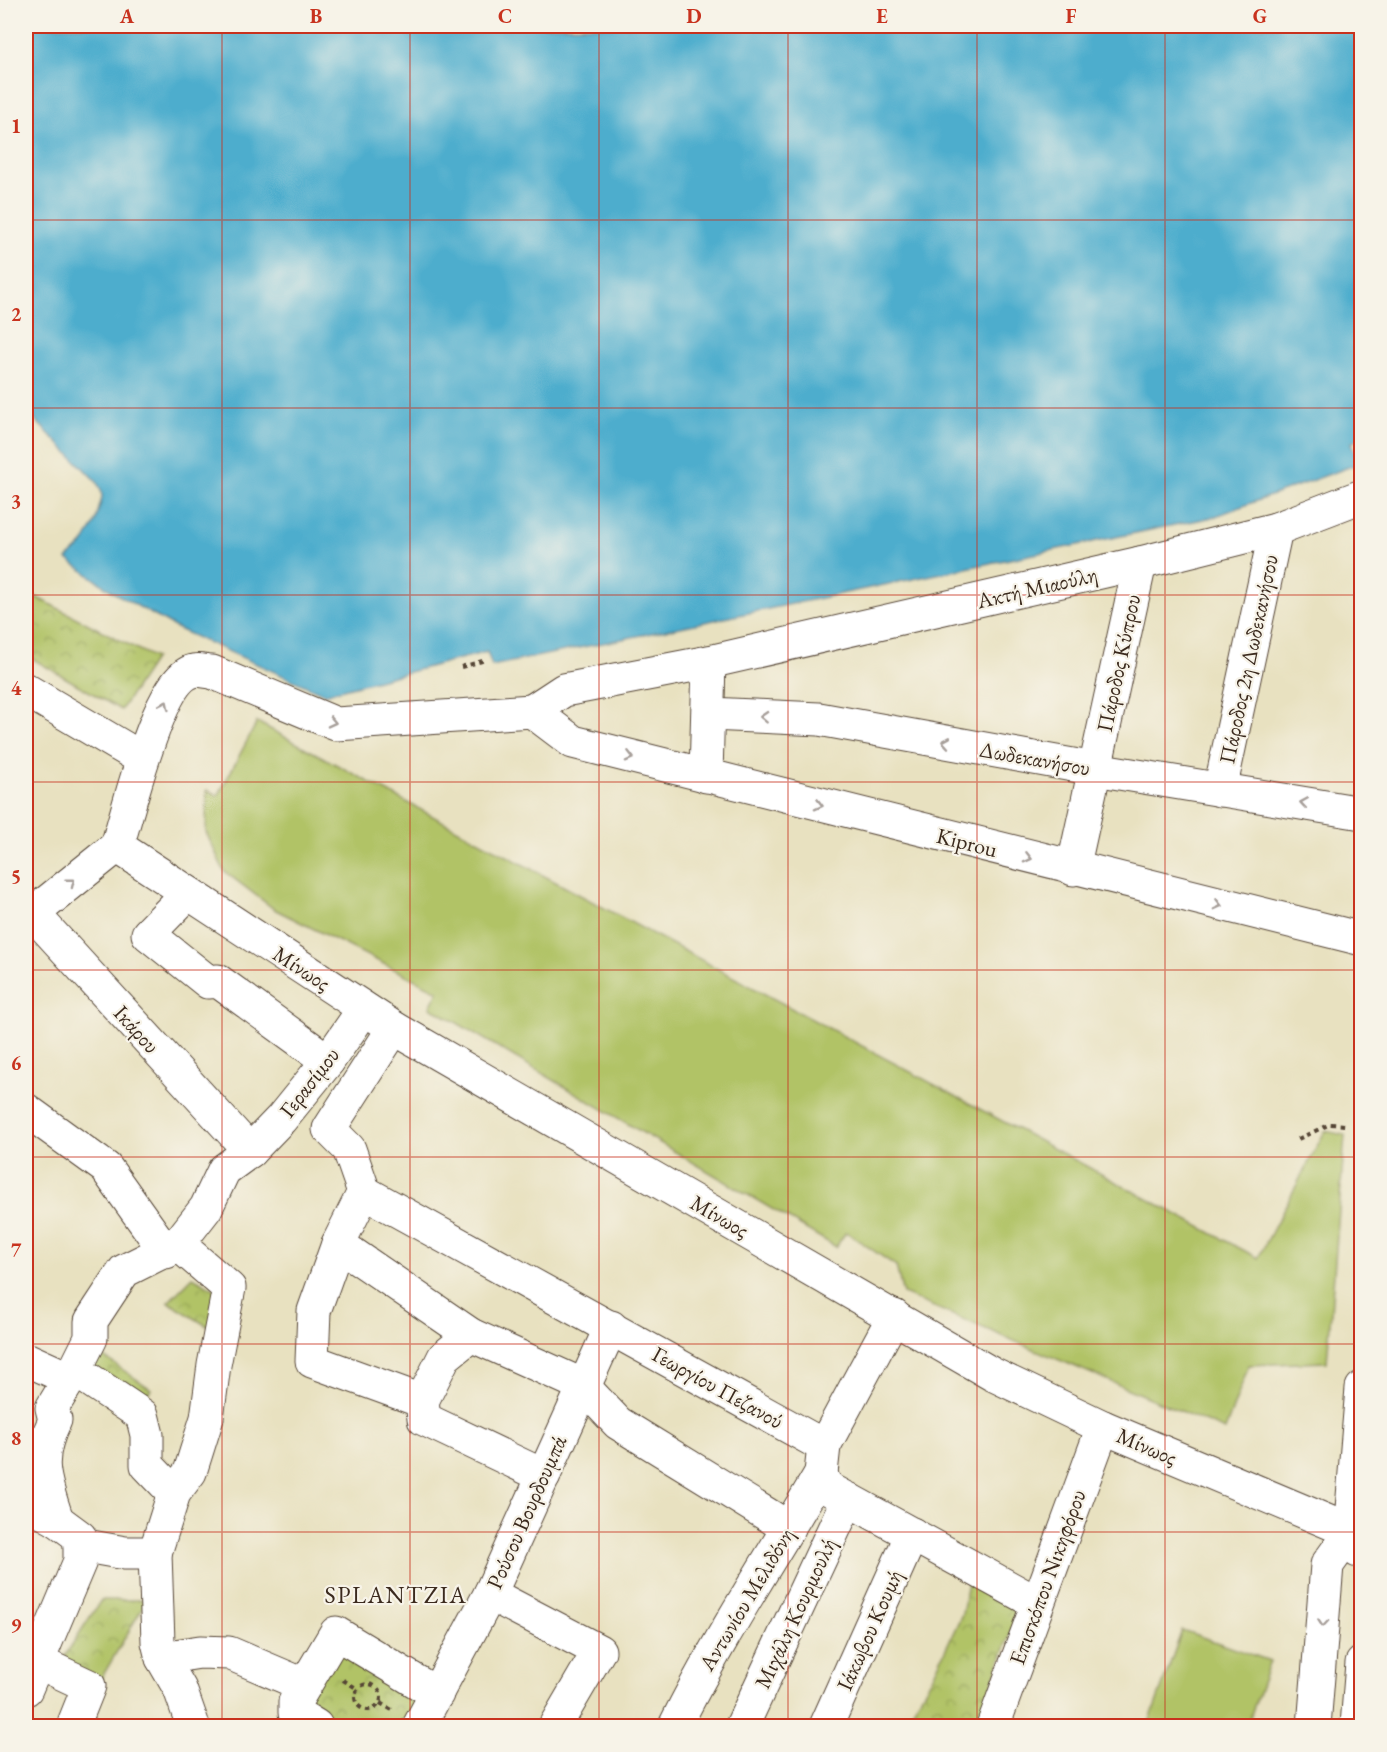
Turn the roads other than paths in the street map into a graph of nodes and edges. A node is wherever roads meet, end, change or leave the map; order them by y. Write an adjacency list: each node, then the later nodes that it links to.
1 (1362, 496): 2 (street, Ακτή Μιαούλη)
2 (1276, 529): 3 (street, Ακτή Μιαούλη); 11 (street, Πάροδος 2η Δωδεκανήσου)
3 (1140, 563): 4 (street, Ακτή Μιαούλη); 9 (street, Πάροδος Κύπρου)
4 (709, 662): 6 (street, Ακτή Μιαούλη); 7 (street)
5 (26, 690): 8 (street)
6 (532, 711): 8 (street, one-way to 6); 10 (street, Kiprou, one-way to 10)
7 (709, 714): 9 (street, Δωδεκανήσου, one-way to 7); 10 (street)
8 (141, 759): 13 (street)
9 (1095, 769): 11 (street, Δωδεκανήσου); 14 (street, Πάροδος Κύπρου)
10 (706, 776): 14 (street, Kiprou, one-way to 14)
11 (1220, 790): 12 (street, Δωδεκανήσου, one-way to 11)
12 (1362, 813)
13 (117, 846): 15 (street, Μίνωος); 16 (street, one-way to 13)
14 (1073, 869): 17 (street, Kiprou, one-way to 17)
15 (188, 893): 18 (street, Μίνωος); 20 (street)
16 (27, 912): 22 (street, Ικάρου)
17 (1362, 939)
18 (364, 1009): 19 (street, Μίνωος); 20 (street, Γερασίμου)
19 (394, 1028): 23 (street); 26 (street, Μίνωος)
20 (328, 1061): 22 (street, Γερασίμου)
21 (26, 1110): 25 (street)
22 (250, 1151): 25 (street, Γερασίμου)
23 (364, 1192): 24 (street); 27 (street, Γεωργίου Πεζανού)
24 (338, 1244): 28 (street); 33 (street)
25 (172, 1248): 30 (street); 37 (street)
26 (894, 1316): 34 (street, Μίνωος); 35 (street, Αντωνίου Μελιδόνη)
27 (611, 1326): 31 (street, Ρούσου Βουρδουμπά); 35 (street, Γεωργίου Πεζανού)
28 (471, 1335): 31 (street); 33 (street)
29 (26, 1359): 30 (street)
30 (73, 1375): 37 (street); 40 (street)
31 (582, 1385): 36 (street, Ρούσου Βουρδουμπά); 41 (street)
32 (1362, 1388): 43 (street)
33 (422, 1401): 36 (street)
34 (1103, 1427): 43 (street, Μίνωος); 47 (street, Επισκόπου Νικηφόρου)
35 (822, 1460): 38 (street, Γεωργίου Πεζανού); 41 (street, Αντωνίου Μελιδόνη)
36 (544, 1476): 46 (street, Ρούσου Βουρδουμπά)
37 (174, 1493): 45 (street)
38 (848, 1499): 42 (street, Γεωργίου Πεζανού); 59 (street, Μιχάλη Κουρμουλή)
39 (26, 1503): 40 (street)
40 (57, 1520): 44 (street)
41 (789, 1528): 58 (street, Αντωνίου Μελιδόνη)
42 (912, 1534): 47 (street, Γεωργίου Πεζανού); 60 (street, Ιάκωβου Κουμή)
43 (1358, 1542): 62 (street, one-way to 62)
44 (80, 1545): 45 (street); 50 (street)
45 (156, 1553): 48 (street)
46 (490, 1593): 52 (street, Ρούσου Βουρδουμπά); 57 (street)
47 (1037, 1603): 61 (street, Επισκόπου Νικηφόρου)
48 (162, 1658): 51 (street); 54 (street)
49 (1362, 1664): 63 (street)
50 (32, 1676): 53 (street)
51 (304, 1685): 52 (street); 55 (street)
52 (437, 1694): 56 (street, Ρούσου Βουρδουμπά)
53 (73, 1726)
54 (193, 1726)
55 (316, 1726)
56 (419, 1726)
57 (555, 1726)
58 (675, 1726)
59 (742, 1726)
60 (826, 1726)
61 (993, 1726)
62 (1314, 1726)
63 (1357, 1726)

